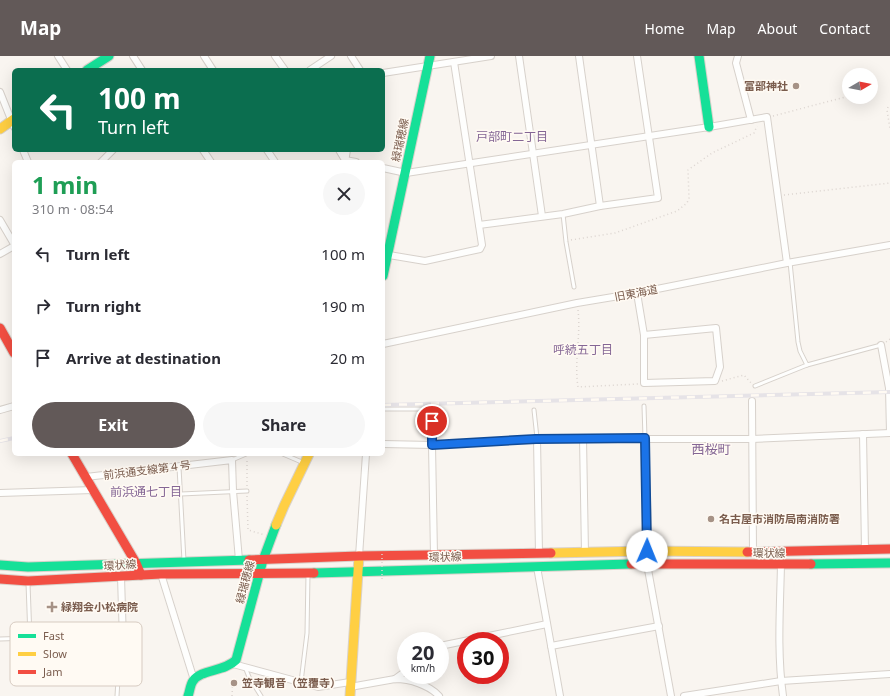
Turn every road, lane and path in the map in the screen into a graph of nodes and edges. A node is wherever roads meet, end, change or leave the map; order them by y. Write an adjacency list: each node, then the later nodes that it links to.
1 (58, 56): 17 (street)
2 (108, 56): 18 (main road)
3 (133, 56): 19 (street)
4 (204, 56): 20 (street)
5 (275, 56): 21 (street)
6 (331, 56): 22 (street)
7 (351, 56): 23 (street)
8 (430, 56): 16 (main road, 緑瑞穂線)
9 (491, 56): 15 (street)
10 (519, 56): 39 (street)
11 (579, 56): 37 (street)
12 (637, 56): 36 (street)
13 (699, 56): 33 (main road)
14 (738, 56): 31 (street)
15 (454, 62): 16 (street); 41 (street)
16 (428, 66): 24 (street); 43 (main road, 緑瑞穂線)
17 (66, 68)
18 (90, 68)
19 (141, 68)
20 (212, 68)
21 (284, 68)
22 (313, 68)
23 (359, 68)
24 (385, 73)
25 (0, 92): 30 (street)
26 (842, 98): 28 (path)
27 (888, 107): 35 (path)
28 (768, 117): 29 (street); 45 (street)
29 (759, 119): 31 (street); 52 (path)
30 (12, 120)
31 (751, 120): 33 (street)
32 (12, 123): 34 (main road)
33 (709, 127): 36 (street)
34 (0, 129)
35 (890, 130)
36 (649, 136): 37 (street); 46 (street)
37 (591, 145): 39 (street); 46 (street)
38 (111, 152): 40 (street)
39 (533, 154): 41 (street); 48 (street)
40 (103, 160)
41 (470, 163): 43 (street); 50 (street)
42 (385, 168): 43 (street)
43 (406, 173): 56 (main road, 緑瑞穂線)
44 (890, 183): 45 (path)
45 (779, 196): 57 (street)
46 (600, 206): 47 (street)
47 (563, 214): 48 (street); 52 (lane)
48 (542, 216): 50 (street)
49 (0, 220): 51 (street)
50 (479, 225): 56 (street)
51 (12, 241)
52 (566, 242): 58 (lane)
53 (890, 245): 57 (street, 旧東海道)
54 (12, 246): 55 (street)
55 (0, 254)
56 (386, 254)
57 (789, 263): 59 (street, 旧東海道); 66 (lane)
58 (574, 287)
59 (637, 293): 60 (street, 旧東海道); 62 (street)
60 (577, 304): 64 (street, 旧東海道); 68 (path)
61 (0, 328): 63 (main road)
62 (644, 335): 67 (street); 68 (street)
63 (11, 341)
64 (385, 344)
65 (881, 345): 66 (lane); 76 (street)
66 (807, 365): 69 (lane)
67 (715, 381): 68 (street); 69 (path)
68 (644, 383)
69 (755, 386)
70 (752, 401): 80 (street)
71 (644, 406): 79 (lane)
72 (12, 407): 74 (street)
73 (385, 409): 83 (lane)
74 (0, 410)
75 (534, 410): 81 (lane)
76 (890, 433): 77 (street)
77 (863, 434): 80 (street); 101 (street)
78 (582, 438): 79 (street); 81 (street); 106 (street)
79 (645, 438): 80 (street); 103 (street)
80 (752, 438): 104 (street)
81 (536, 439): 83 (street); 105 (street)
82 (385, 444): 83 (street)
83 (432, 445): 107 (street)
84 (73, 456): 93 (main road)
85 (242, 456): 90 (lane)
86 (247, 456): 96 (path)
87 (288, 456): 91 (lane)
88 (308, 456): 91 (main road, 緑瑞穂線)
89 (366, 456): 108 (street)
90 (232, 460): 92 (street, 前浜通支線第４号); 95 (street)
91 (304, 463): 99 (main road, 緑瑞穂線)
92 (179, 467): 93 (street, 前浜通支線第４号); 98 (lane)
93 (86, 477): 94 (main road)
94 (93, 490): 97 (street, 前浜通支線第４号); 112 (main road)
95 (233, 491): 96 (lane); 98 (lane); 109 (street)
96 (247, 491): 99 (path)
97 (0, 493)
98 (181, 494): 111 (lane)
99 (272, 537): 110 (main road, 緑瑞穂線)
100 (890, 549): 101 (main road, 環状線)
101 (865, 550): 104 (main road, 環状線)
102 (382, 551): 125 (path, bridge)
103 (647, 551): 104 (main road, 環状線); 106 (main road, 環状線); 114 (street)
104 (753, 552)
105 (539, 553): 106 (main road, 環状線); 107 (main road, 環状線)
106 (585, 553)
107 (434, 555): 108 (main road, 環状線)
108 (359, 556): 110 (main road, 環状線); 119 (main road)
109 (239, 560): 110 (main road, 環状線); 111 (main road, 環状線)
110 (263, 560): 121 (main road, 緑瑞穂線)
111 (184, 561): 112 (main road, 環状線)
112 (136, 563): 115 (main road, 環状線); 122 (main road)
113 (890, 563): 116 (main road, 環状線)
114 (647, 564): 116 (main road, 環状線); 117 (main road, 環状線); 130 (street)
115 (0, 565)
116 (781, 565): 141 (street)
117 (537, 567): 119 (main road, 環状線); 129 (street)
118 (308, 572): 119 (main road, 環状線); 121 (main road, 環状線); 142 (lane)
119 (358, 572): 144 (main road)
120 (161, 574): 121 (main road, 環状線); 122 (main road, 環状線); 140 (street)
121 (259, 574): 135 (main road, 緑瑞穂線)
122 (141, 576): 123 (main road, 環状線)
123 (122, 577): 126 (main road, 環状線); 128 (street)
124 (0, 579): 126 (main road, 環状線)
125 (382, 579)
126 (28, 581): 127 (lane)
127 (29, 622)
128 (123, 622)
129 (547, 624): 133 (street); 134 (street)
130 (658, 626): 134 (street); 151 (street)
131 (0, 639): 132 (lane)
132 (10, 639)
133 (449, 644)
134 (551, 646): 150 (street)
135 (233, 664): 136 (street); 140 (main road)
136 (245, 667): 142 (street); 148 (lane)
137 (890, 674): 141 (street)
138 (233, 679): 147 (path)
139 (395, 679): 144 (street); 149 (street)
140 (194, 680): 146 (main road)
141 (780, 680): 152 (street); 153 (street)
142 (301, 682): 144 (street)
143 (118, 686): 145 (lane)
144 (350, 688)
145 (117, 696)
146 (188, 696)
147 (232, 696)
148 (262, 696)
149 (439, 696)
150 (560, 696)
151 (671, 696)
152 (684, 696)
153 (783, 696)

